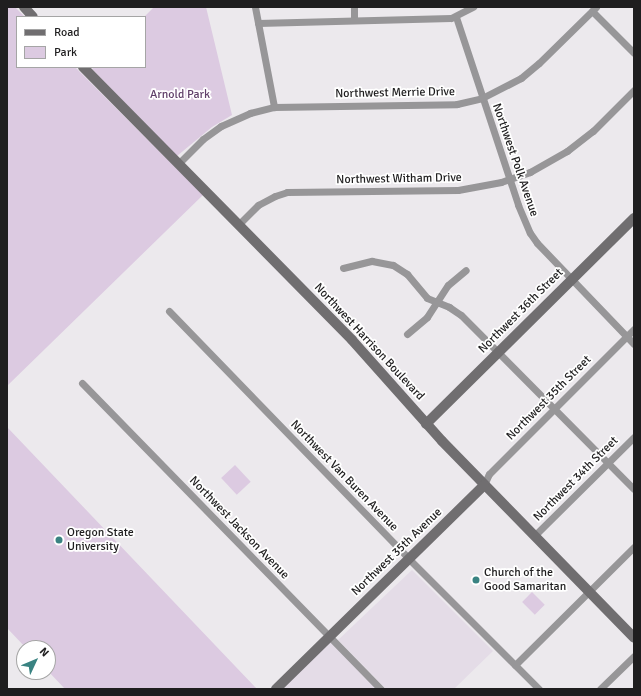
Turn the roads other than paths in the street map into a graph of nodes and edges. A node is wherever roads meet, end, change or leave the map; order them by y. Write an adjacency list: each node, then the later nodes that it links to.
1 (24, 7): 6 (main road)
2 (255, 7): 9 (street)
3 (354, 7): 8 (street)
4 (472, 7): 7 (street)
5 (594, 9): 10 (street); 13 (street, Northwest Merrie Drive)
6 (33, 16)
7 (456, 17): 8 (street); 13 (street, Northwest Polk Avenue)
8 (354, 19): 9 (street)
9 (258, 23): 14 (street)
10 (634, 53)
11 (84, 68): 15 (main road, Northwest Harrison Boulevard)
12 (634, 90): 16 (street, Northwest Witham Drive)
13 (482, 98): 14 (street, Northwest Merrie Drive); 16 (street, Northwest Polk Avenue)
14 (274, 107): 15 (street, Northwest Merrie Drive)
15 (178, 164): 18 (main road, Northwest Harrison Boulevard)
16 (509, 179): 18 (street, Northwest Witham Drive); 21 (street, Northwest Polk Avenue)
17 (634, 218): 21 (main road, Northwest 36th Street)
18 (239, 224): 31 (main road, Northwest Harrison Boulevard)
19 (343, 268): 22 (street)
20 (466, 270): 22 (street)
21 (572, 280): 26 (street, Northwest Polk Avenue); 28 (main road, Northwest 36th Street)
22 (436, 302): 25 (street); 28 (street)
23 (168, 311): 38 (street, Northwest Van Buren Avenue)
24 (634, 329): 26 (street, Northwest 35th Street)
25 (407, 334)
26 (627, 336): 27 (street, Northwest Polk Avenue); 30 (street, Northwest 35th Street)
27 (634, 344)
28 (499, 352): 30 (street); 31 (main road, Northwest 36th Street)
29 (82, 382): 40 (street, Northwest Jackson Avenue)
30 (555, 408): 33 (street); 34 (street, Northwest 35th Street)
31 (426, 424): 34 (main road, Northwest Harrison Boulevard)
32 (634, 437): 33 (street, Northwest 34th Street)
33 (608, 463): 35 (street); 36 (street, Northwest 34th Street)
34 (484, 485): 36 (main road, Northwest Harrison Boulevard); 38 (main road, Northwest 35th Avenue)
35 (634, 489)
36 (534, 536): 39 (main road, Northwest Harrison Boulevard)
37 (634, 546): 39 (street)
38 (409, 559): 40 (main road, Northwest 35th Avenue); 43 (street, Northwest Van Buren Avenue)
39 (589, 592): 41 (main road, Northwest Harrison Boulevard); 43 (street)
40 (329, 637): 44 (main road, Northwest 35th Avenue); 45 (street, Northwest Jackson Avenue)
41 (634, 638)
42 (634, 656): 47 (street)
43 (515, 665): 46 (street, Northwest Van Buren Avenue)
44 (276, 689)
45 (381, 689)
46 (539, 689)
47 (600, 689)

